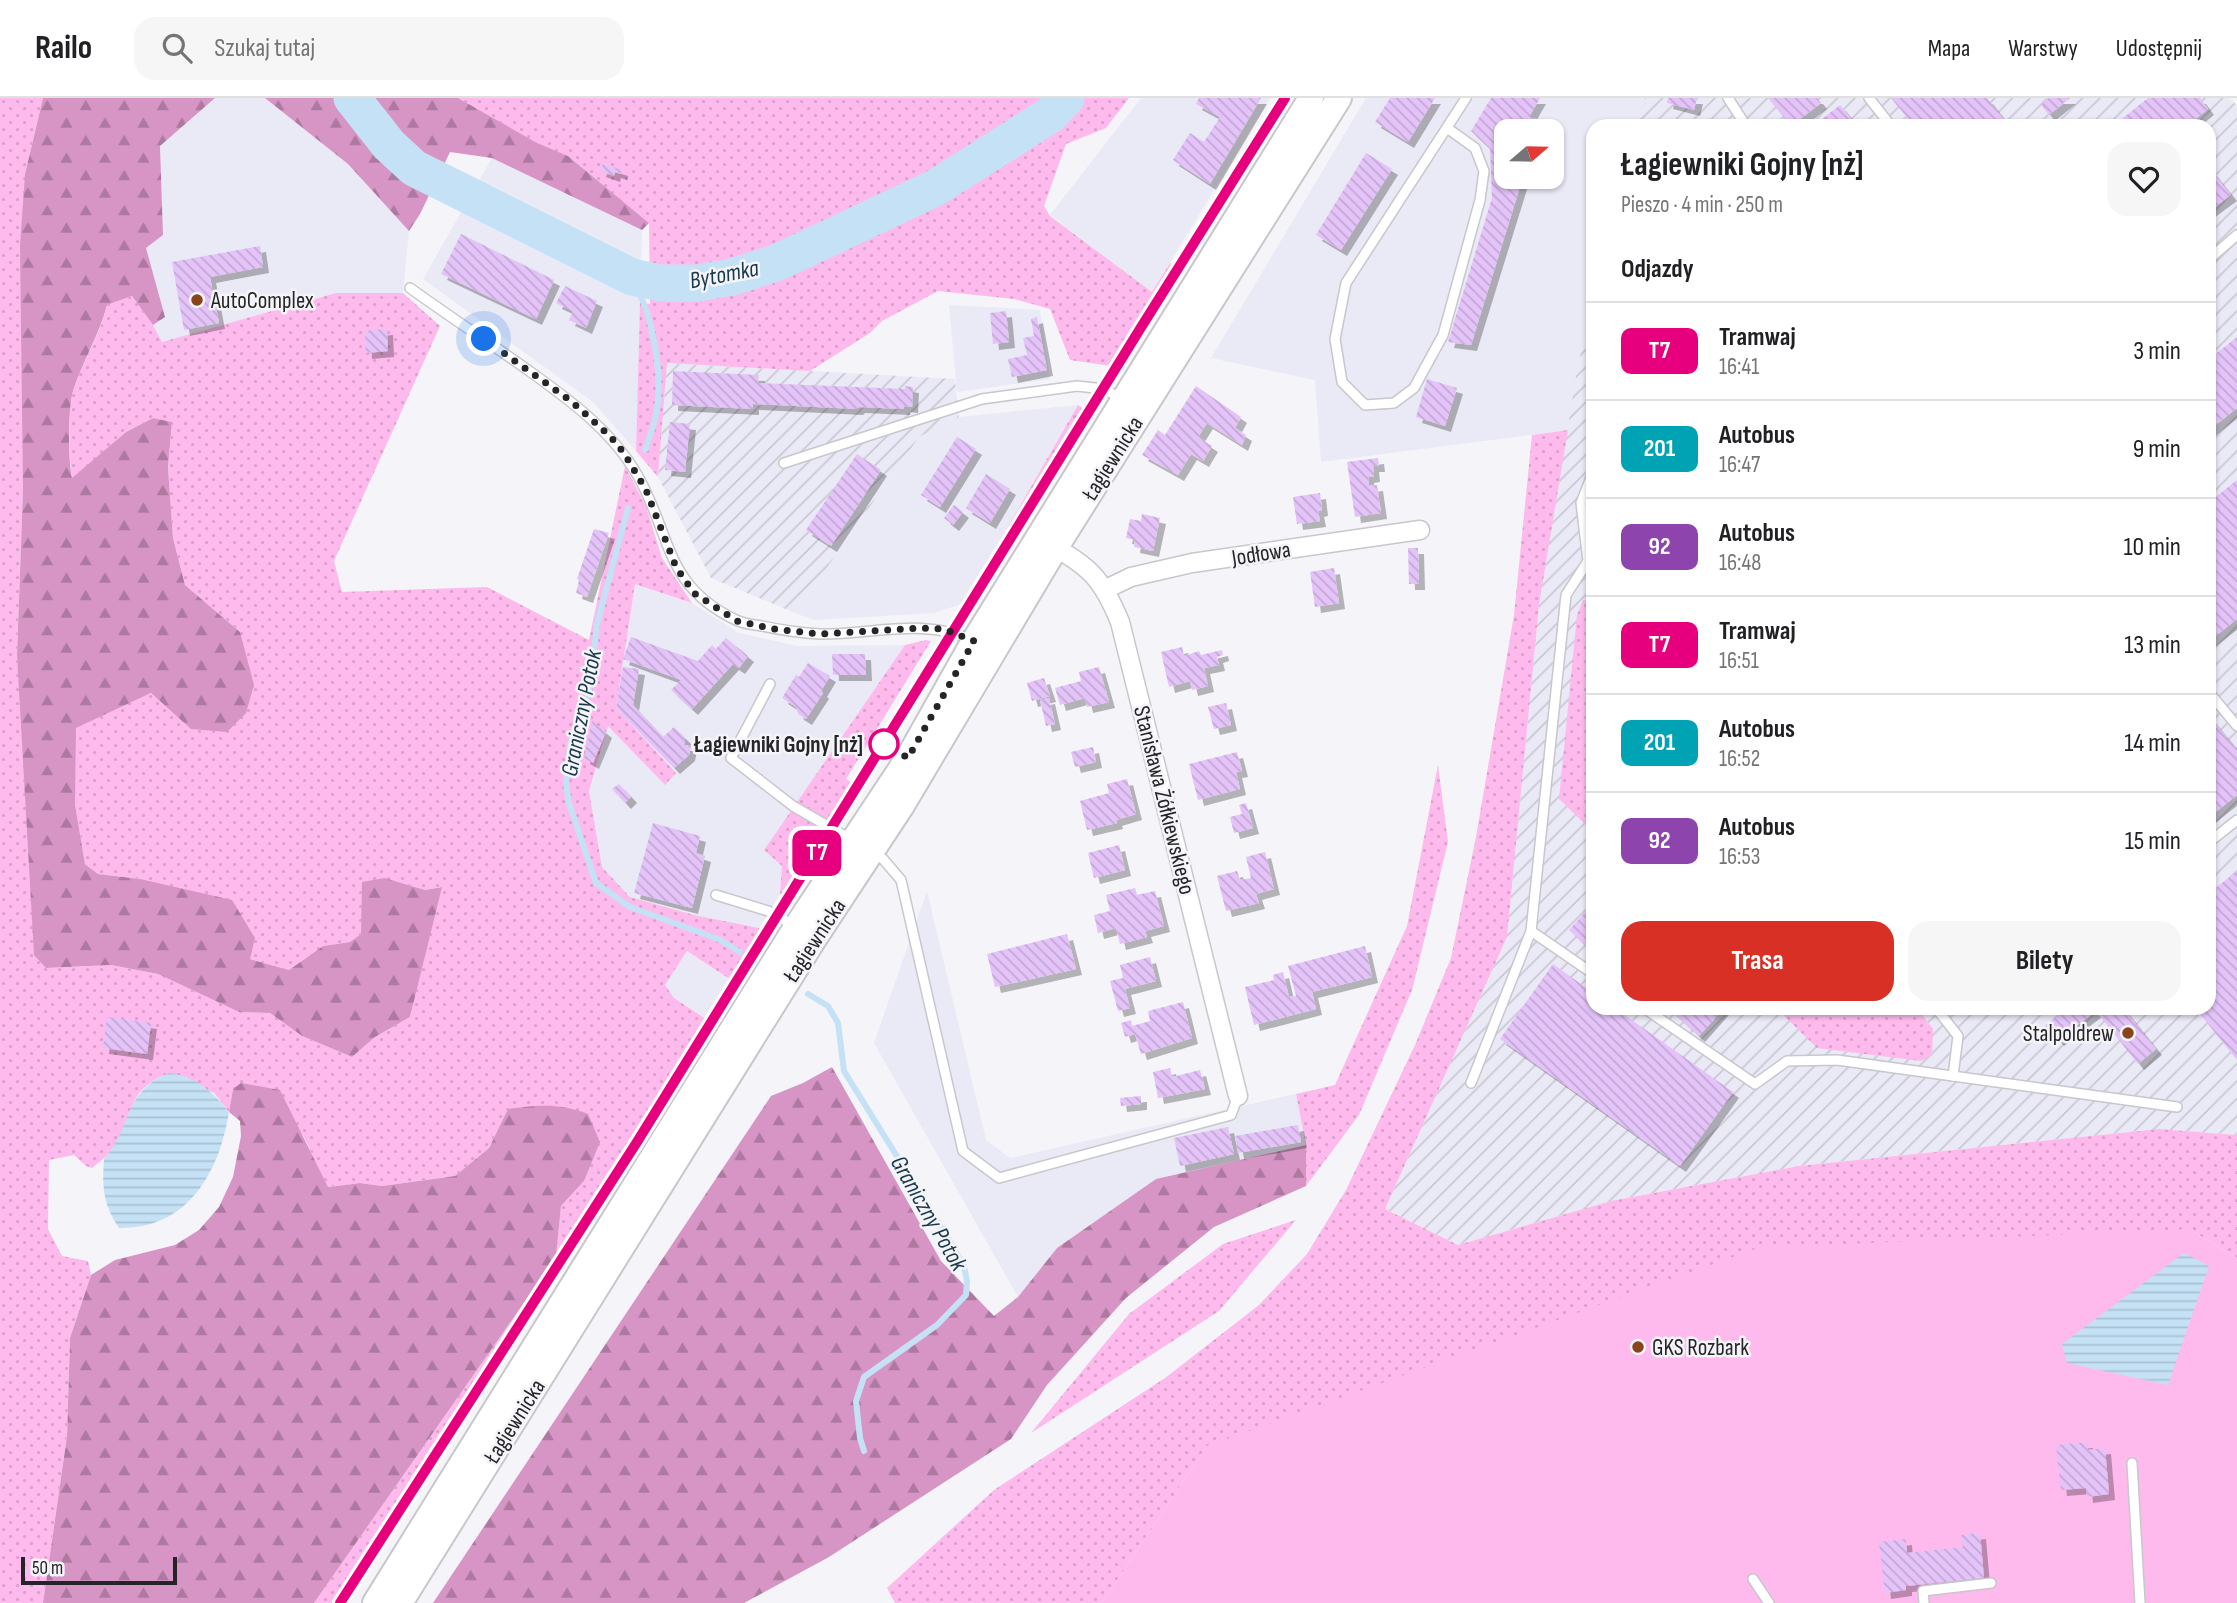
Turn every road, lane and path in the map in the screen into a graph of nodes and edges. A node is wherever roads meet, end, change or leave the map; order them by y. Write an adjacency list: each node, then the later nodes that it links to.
1 (1311, 98): 12 (main road, Łagiewnicka)
2 (1339, 98): 12 (main road, Łagiewnicka)
3 (1466, 98): 8 (lane)
4 (1728, 98): 6 (lane)
5 (1869, 98): 7 (lane)
6 (1742, 119)
7 (1886, 119)
8 (1447, 128): 8 (lane)
9 (2237, 235): 10 (lane)
10 (2216, 253)
11 (410, 288): 20 (lane)
12 (1133, 405): 13 (lane); 17 (main road, Łagiewnicka)
13 (785, 463)
14 (1586, 490): 16 (lane)
15 (1420, 530): 19 (street, Jodłowa)
16 (1586, 537)
17 (1048, 542): 19 (street, Stanisława Żółkiewskiego); 20 (main road, Łagiewnicka)
18 (1586, 569): 28 (lane)
19 (1106, 589): 35 (street, Stanisława Żółkiewskiego)
20 (983, 646): 26 (main road, Łagiewnicka)
21 (770, 684): 26 (lane)
22 (2216, 701): 23 (lane)
23 (2237, 726)
24 (2237, 820): 25 (lane)
25 (2216, 837)
26 (862, 846): 29 (main road, Łagiewnicka); 35 (lane)
27 (716, 895): 29 (lane)
28 (1531, 931): 30 (lane); 34 (lane)
29 (805, 933): 40 (main road, Łagiewnicka); 41 (main road, Łagiewnicka)
30 (1586, 969)
31 (1654, 1015): 33 (lane)
32 (1942, 1015): 33 (lane)
33 (1953, 1076): 36 (lane)
34 (1471, 1083)
35 (1238, 1096)
36 (2178, 1107)
37 (2132, 1463): 44 (lane)
38 (1752, 1579): 42 (lane)
39 (1991, 1583): 43 (lane)
40 (375, 1603)
41 (400, 1603)
42 (1769, 1603)
43 (1924, 1603)
44 (2140, 1603)

